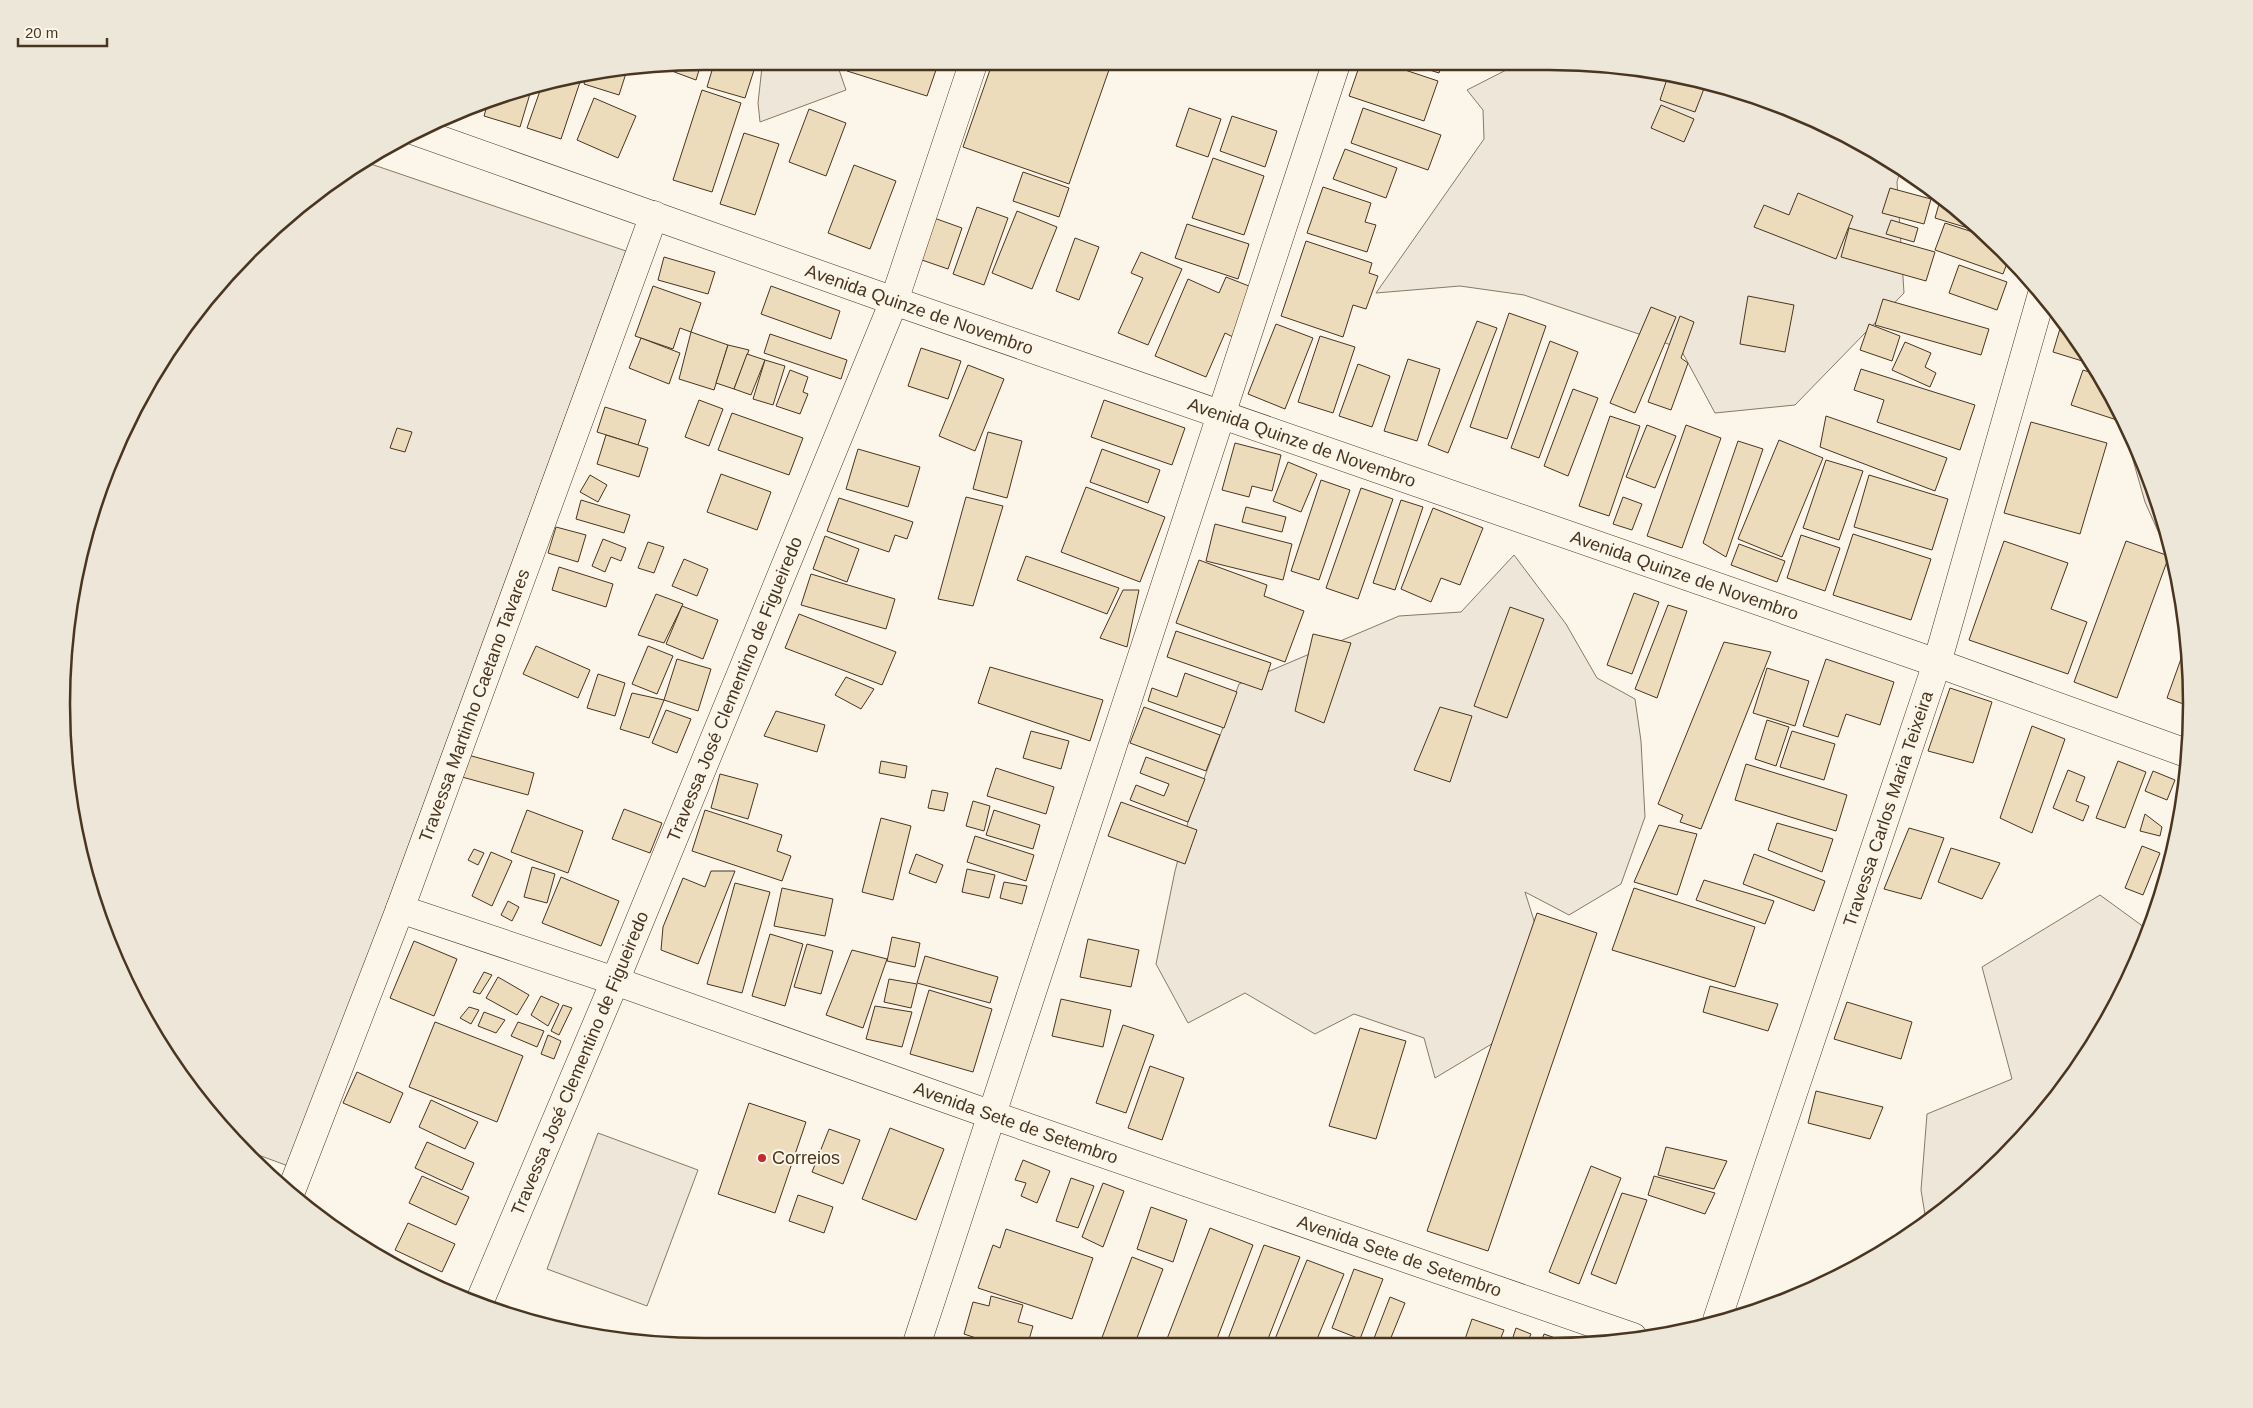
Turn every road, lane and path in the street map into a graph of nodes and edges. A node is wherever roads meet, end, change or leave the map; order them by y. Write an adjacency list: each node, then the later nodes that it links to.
1 (971, 70): 5 (street, Travessa José Clementino de Figueiredo)
2 (1334, 70): 7 (street)
3 (425, 135): 4 (street, Avenida Quinze de Novembro)
4 (654, 215): 5 (street, Avenida Quinze de Novembro); 10 (street, Travessa Martinho Caetano Tavares)
5 (894, 301): 7 (street, Avenida Quinze de Novembro); 11 (street, Travessa José Clementino de Figueiredo)
6 (2040, 303): 8 (street, Travessa Carlos Maria Teixeira)
7 (1221, 413): 8 (street, Avenida Quinze de Novembro); 12 (street)
8 (1937, 663): 9 (street, Avenida Quinze de Novembro); 15 (street, Travessa Carlos Maria Teixeira)
9 (2181, 751)
10 (400, 909): 11 (street, Avenida Sete de Setembro); 13 (street, Travessa Martinho Caetano Tavares)
11 (616, 981): 12 (street, Avenida Sete de Setembro); 14 (street, Travessa José Clementino de Figueiredo)
12 (992, 1115): 16 (street, Avenida Sete de Setembro); 17 (street)
13 (289, 1183)
14 (481, 1297)
15 (1719, 1314)
16 (1624, 1334)
17 (917, 1338)

